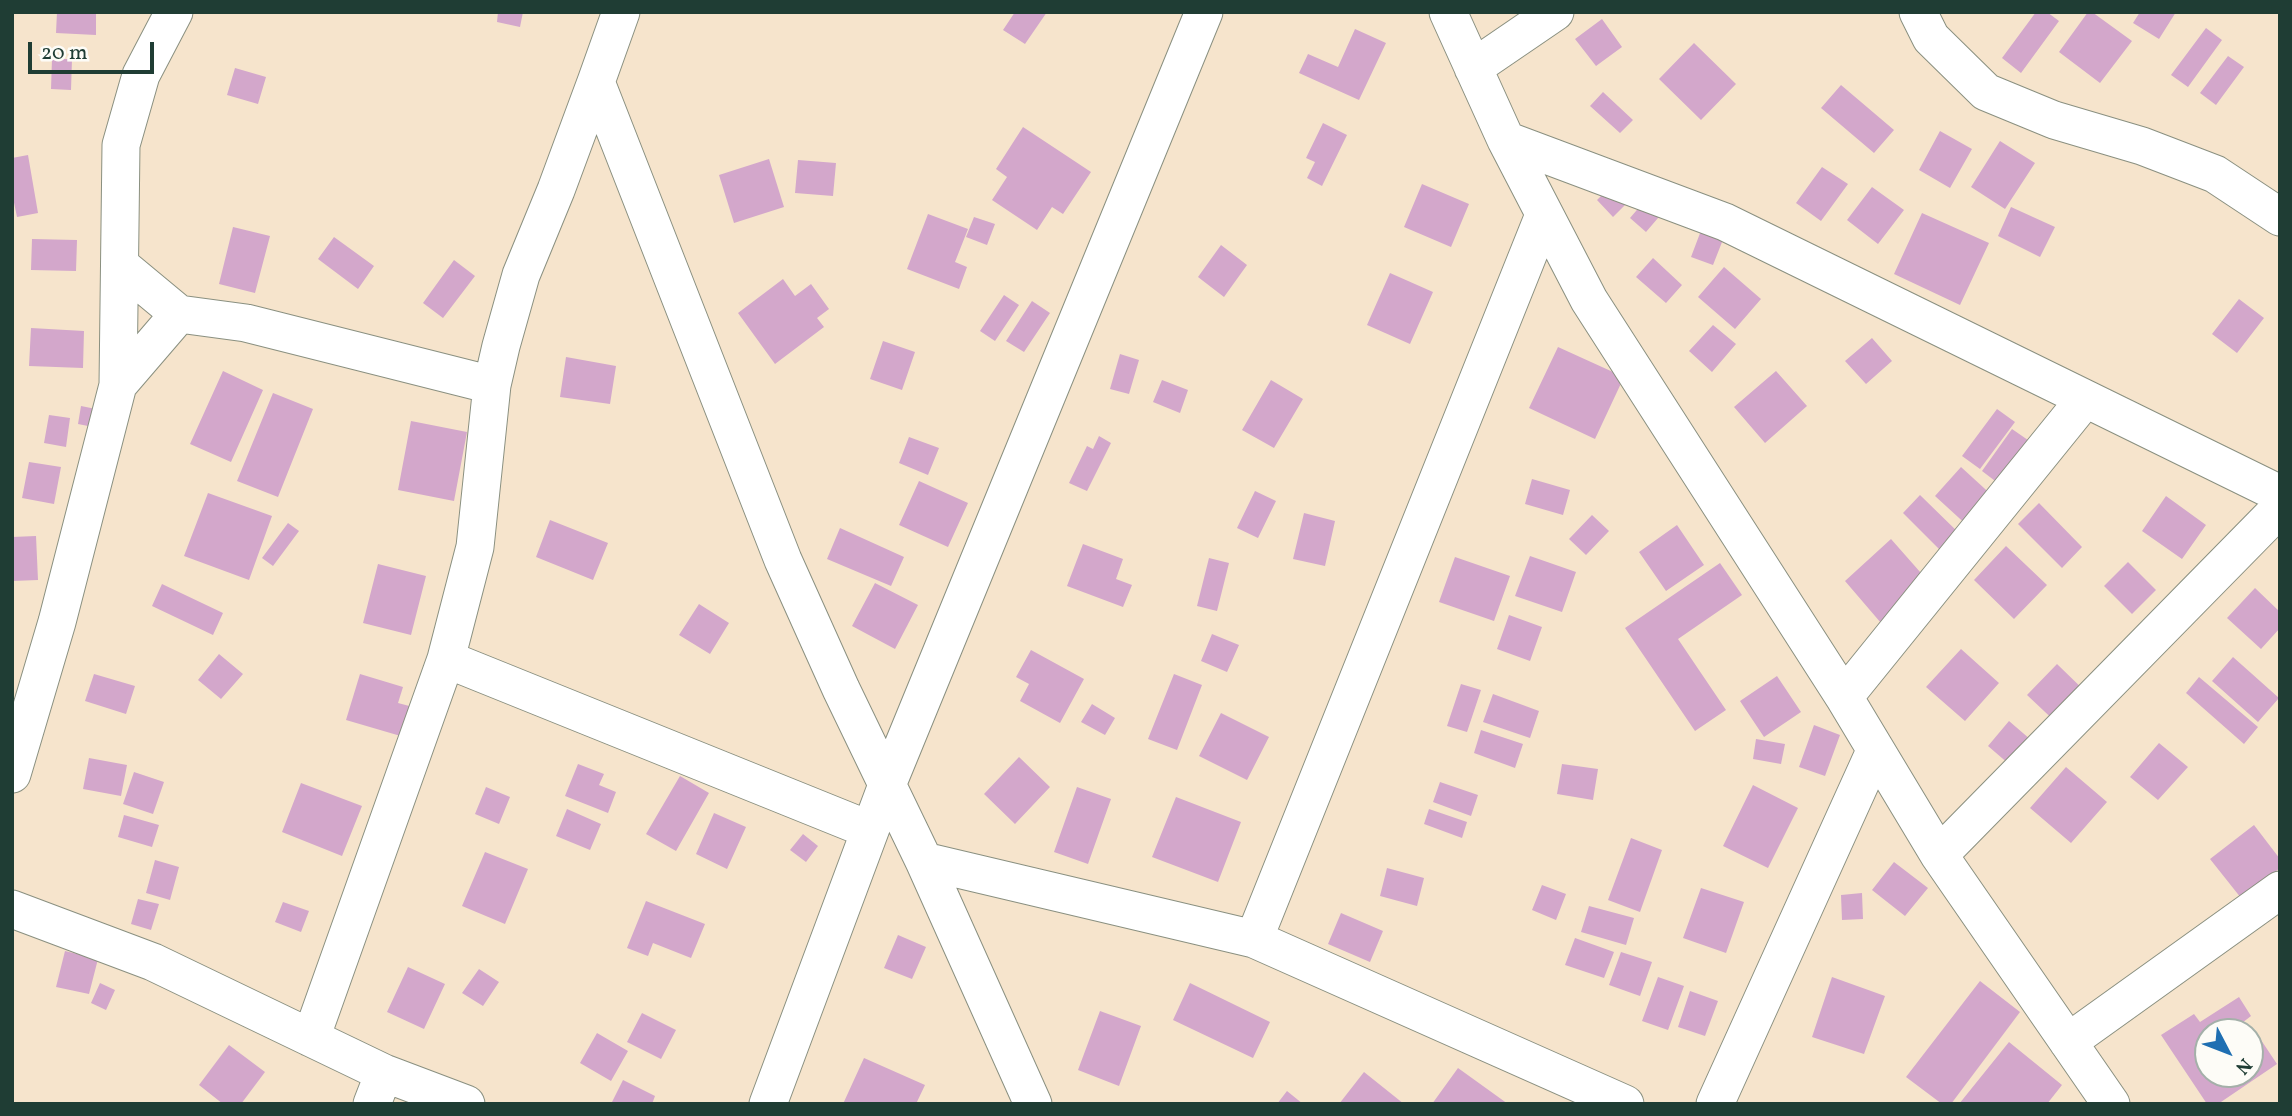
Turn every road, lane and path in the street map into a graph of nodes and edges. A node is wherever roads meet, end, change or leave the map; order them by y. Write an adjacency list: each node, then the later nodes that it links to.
1 (173, 12): 12 (street)
2 (621, 12): 8 (street)
3 (1204, 12): 23 (street)
4 (1448, 12): 7 (street)
5 (1555, 12): 7 (street)
6 (1918, 12): 11 (street)
7 (1473, 68): 9 (street)
8 (596, 82): 15 (street); 23 (street)
9 (1506, 140): 10 (street); 16 (street)
10 (1544, 215): 20 (street); 29 (street)
11 (2280, 217)
12 (120, 265): 13 (street); 14 (street)
13 (179, 314): 14 (street); 15 (street)
14 (118, 385): 22 (street)
15 (492, 385): 19 (street)
16 (2085, 399): 17 (street); 20 (street)
17 (2280, 494)
18 (2280, 508): 25 (street)
19 (446, 659): 24 (street); 30 (street)
20 (1844, 697): 21 (street)
21 (1875, 751): 25 (street); 38 (street)
22 (12, 774)
23 (887, 785): 24 (street); 26 (street)
24 (870, 830): 35 (street)
25 (1940, 855): 31 (street)
26 (924, 861): 29 (street); 36 (street)
27 (2280, 890): 31 (street)
28 (12, 909): 30 (street)
29 (1254, 939): 37 (street)
30 (311, 1038): 32 (street)
31 (2068, 1042): 33 (street)
32 (378, 1088): 34 (street)
33 (2106, 1101)
34 (466, 1104)
35 (768, 1104)
36 (1033, 1104)
37 (1625, 1104)
38 (1715, 1104)

